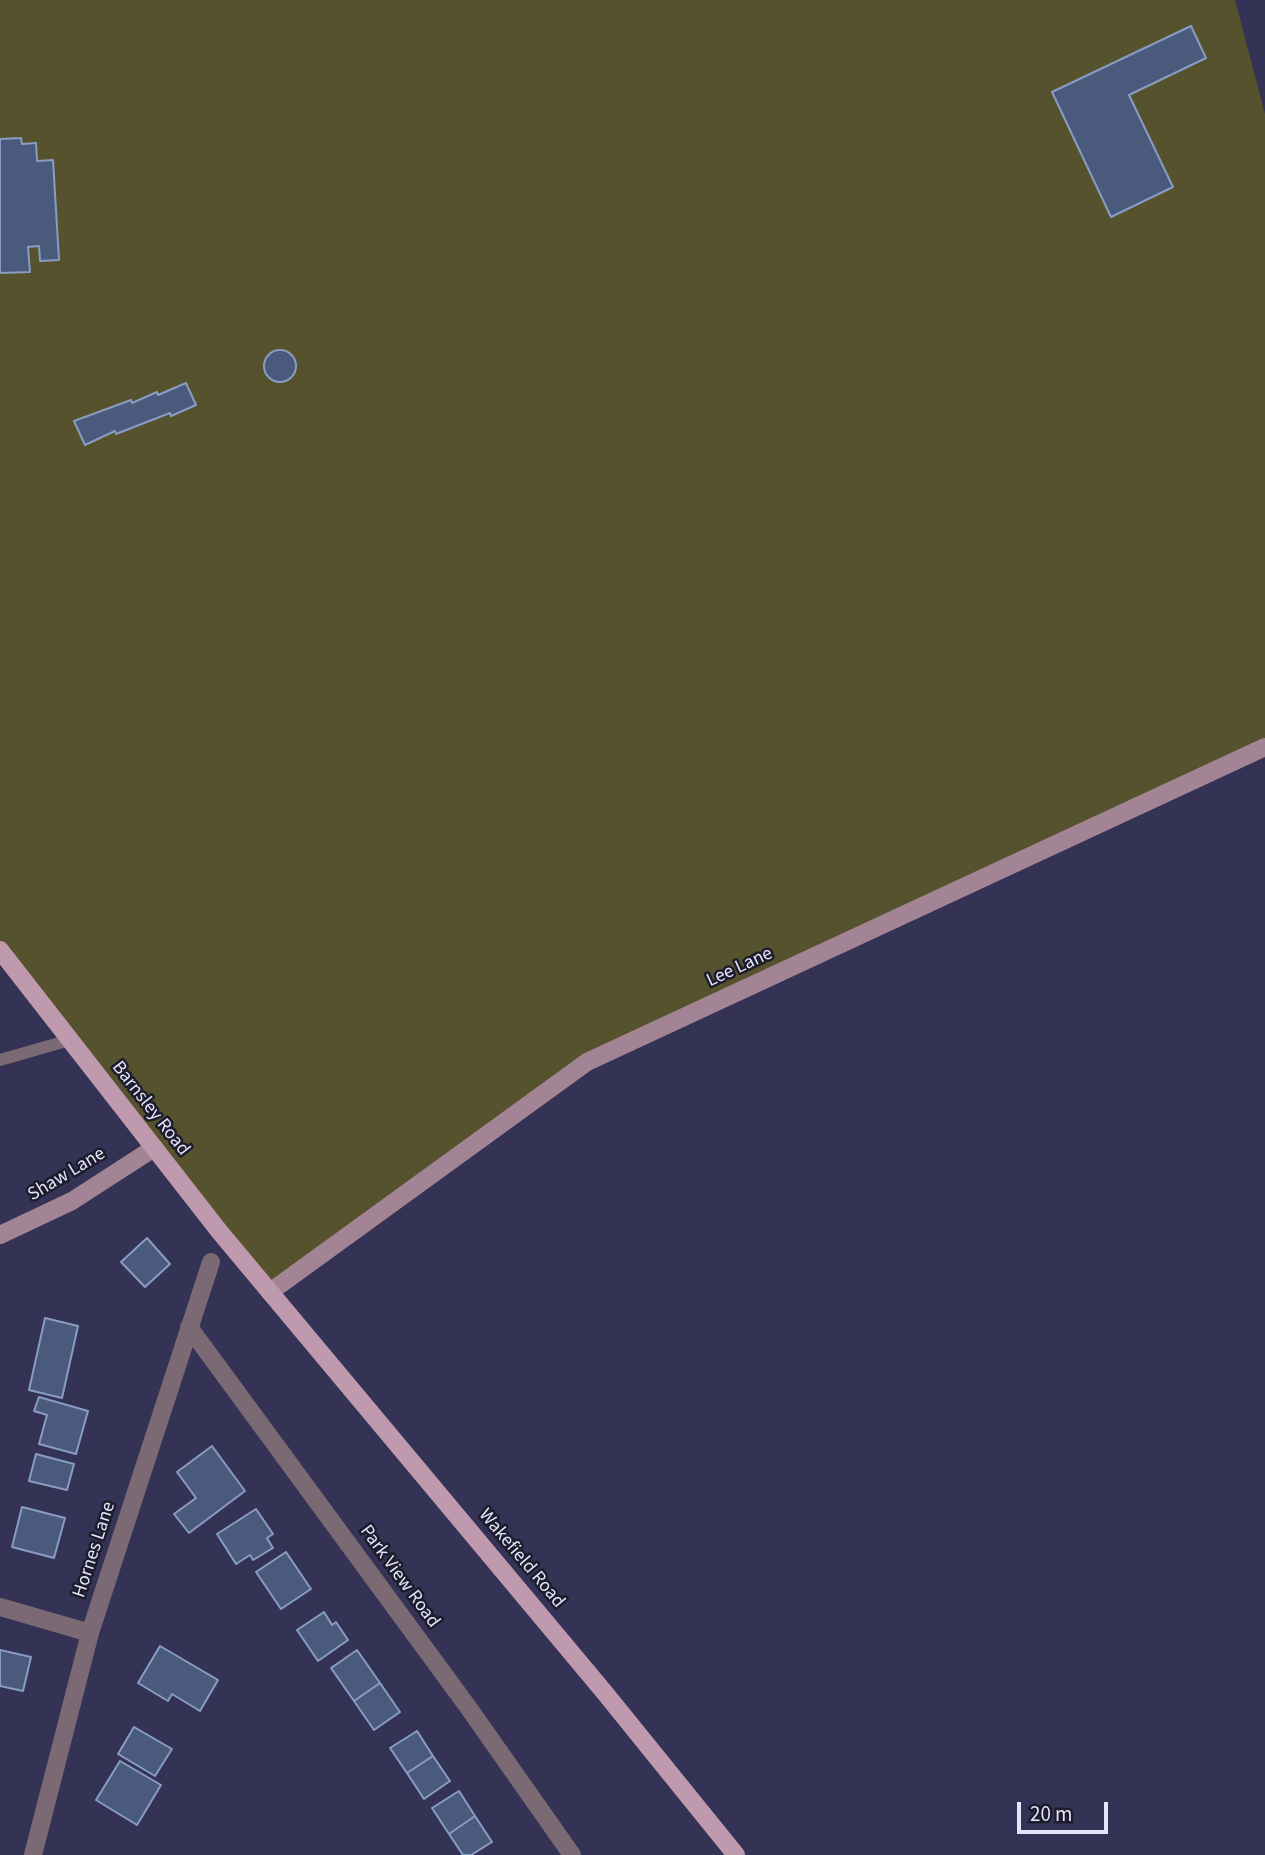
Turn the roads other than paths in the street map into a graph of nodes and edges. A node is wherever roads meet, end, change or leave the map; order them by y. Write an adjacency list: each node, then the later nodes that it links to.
1 (1265, 747): 8 (main road, Lee Lane)
2 (0, 950): 3 (main road, Barnsley Road)
3 (71, 1040): 4 (lane); 5 (main road, Barnsley Road)
4 (0, 1060)
5 (154, 1148): 6 (main road, Shaw Lane); 8 (main road, Barnsley Road)
6 (0, 1235)
7 (211, 1262): 9 (street, Hornes Lane)
8 (270, 1292): 14 (main road, Wakefield Road)
9 (188, 1327): 11 (street, Hornes Lane); 13 (street, Park View Road)
10 (0, 1608): 11 (street)
11 (90, 1633): 12 (street, Hornes Lane)
12 (33, 1855)
13 (572, 1855)
14 (736, 1855)

